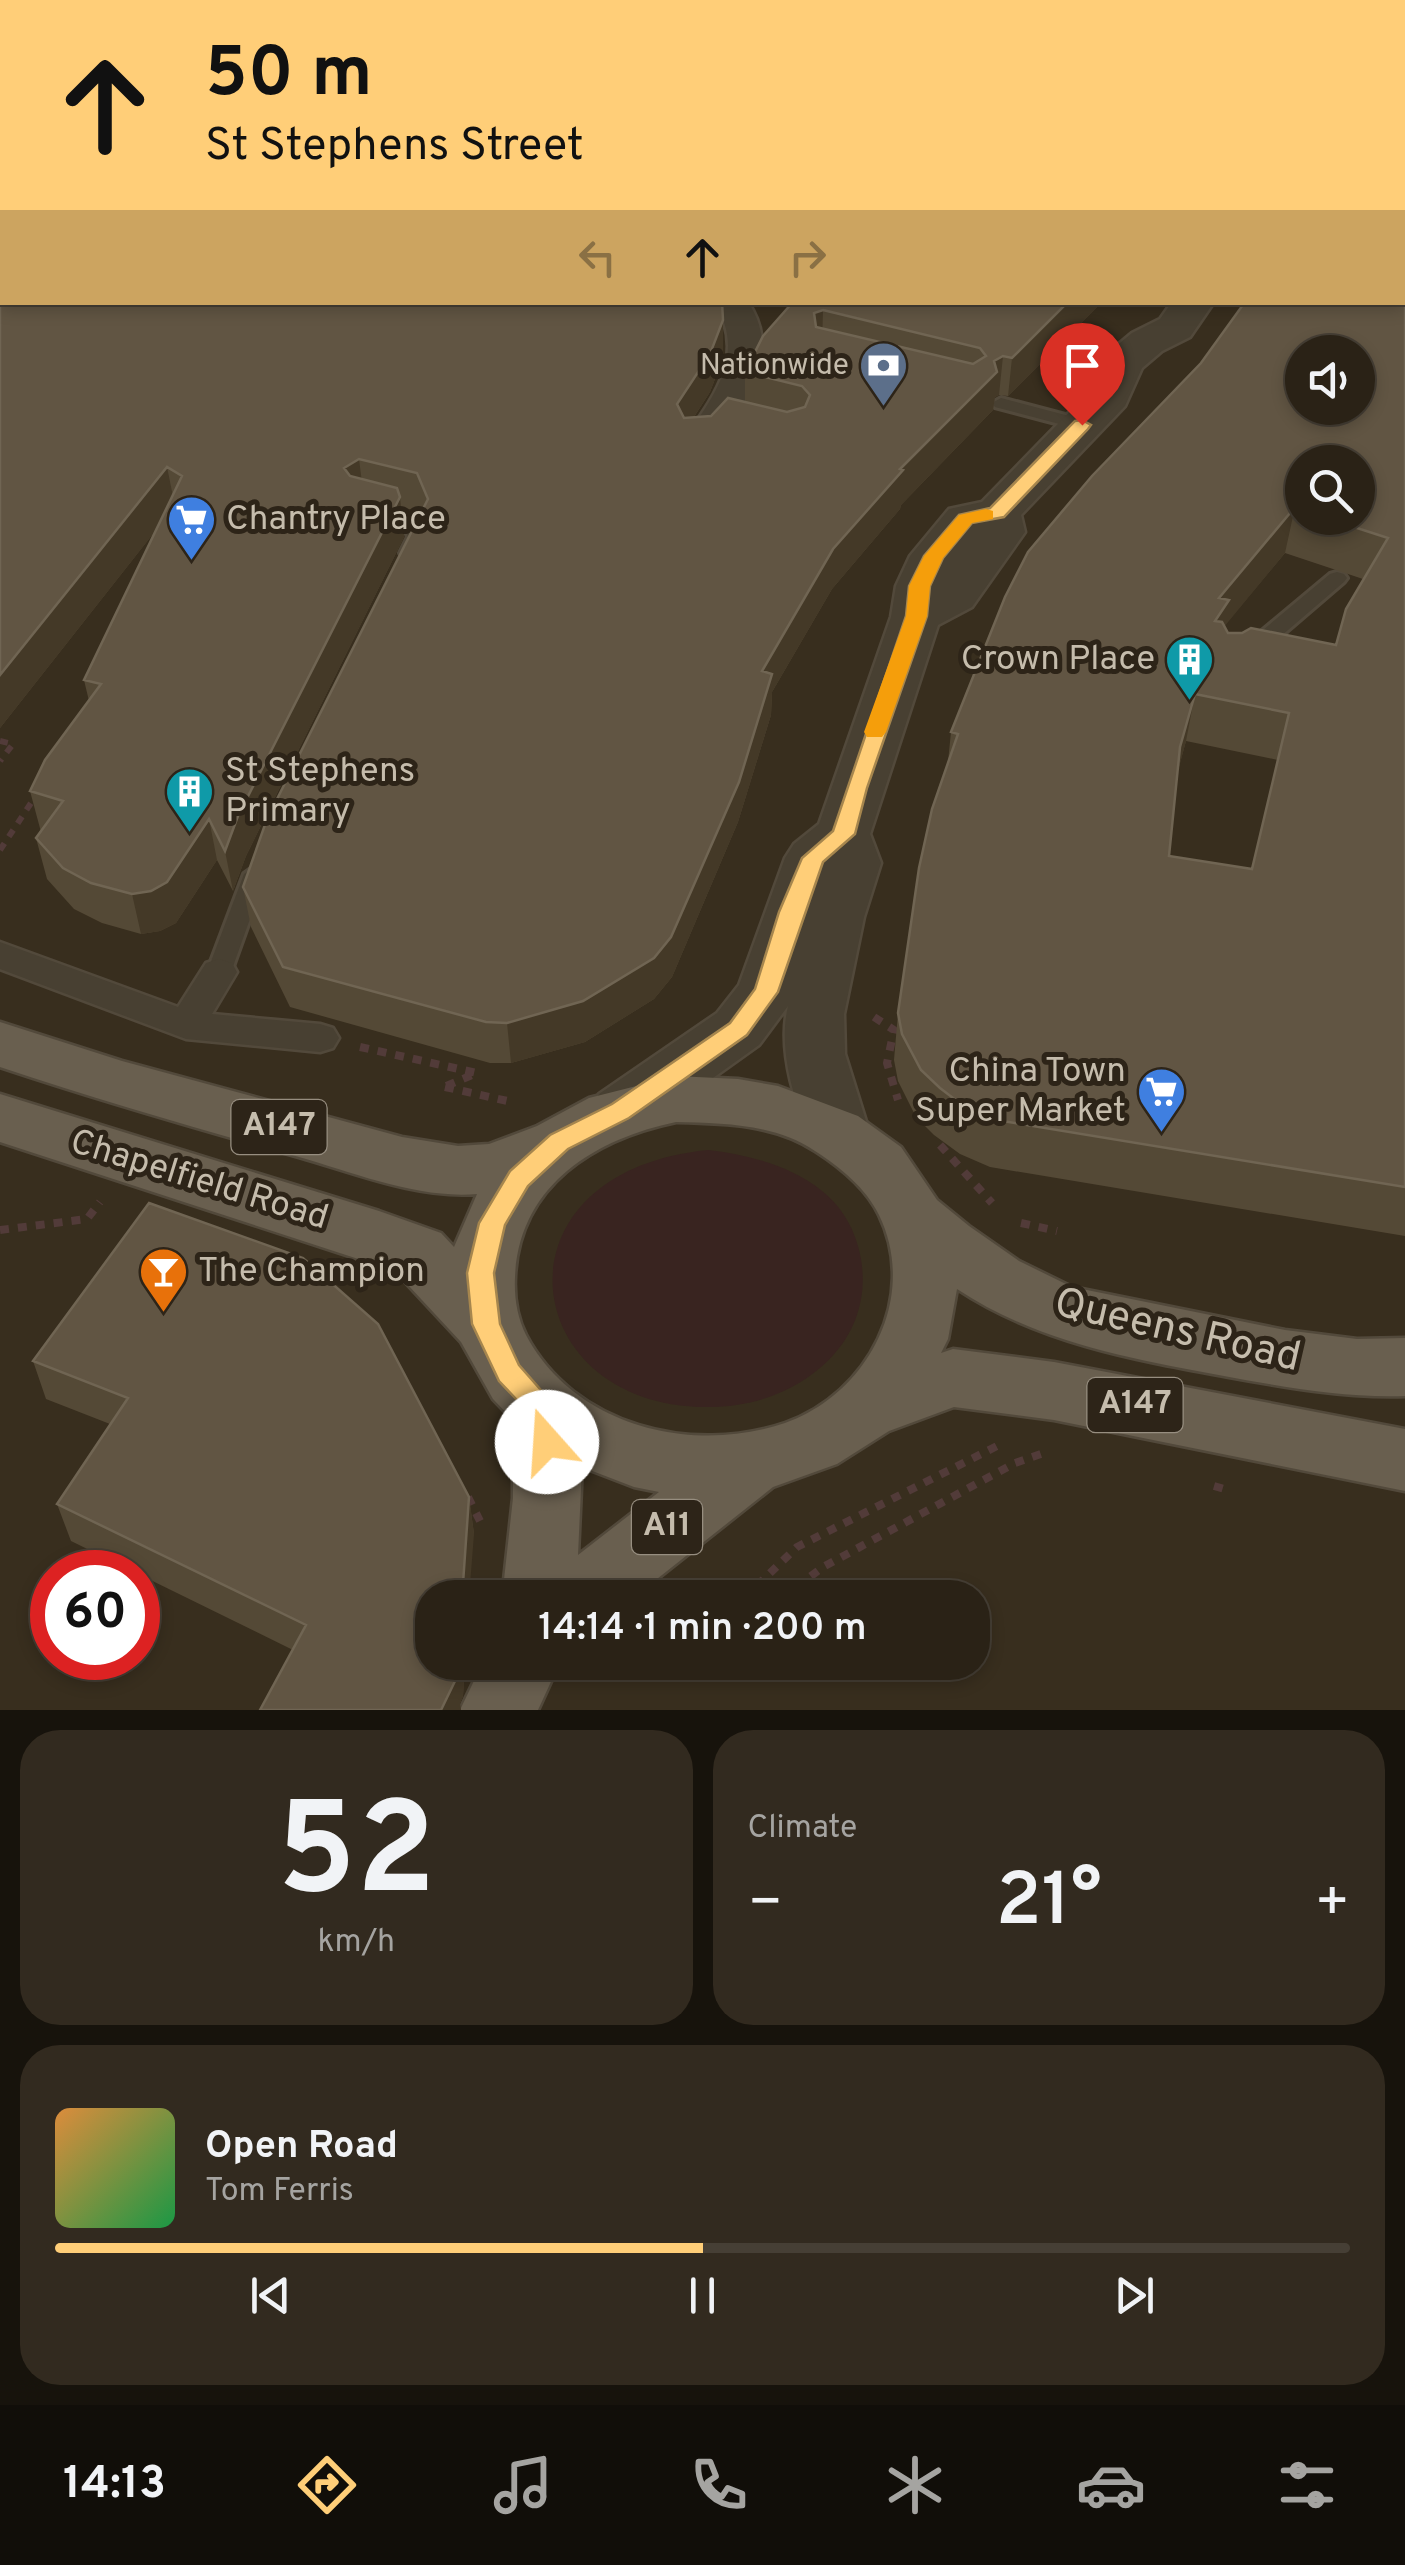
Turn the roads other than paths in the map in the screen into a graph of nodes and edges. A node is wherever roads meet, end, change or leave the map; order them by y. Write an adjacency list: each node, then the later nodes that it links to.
1 (733, 305): 5 (street)
2 (1184, 315): 4 (street)
3 (1001, 403): 4 (lane)
4 (1082, 425): 10 (street)
5 (723, 430)
6 (364, 508): 7 (lane)
7 (404, 567)
8 (1337, 578): 9 (lane)
9 (1240, 660)
10 (843, 834): 17 (street); 20 (street)
11 (260, 858): 13 (lane)
12 (0, 954): 14 (street)
13 (219, 972): 14 (street)
14 (186, 1024): 15 (street)
15 (320, 1038)
16 (0, 1044): 19 (main road, Chapelfield Road / A147)
17 (620, 1111): 19 (main road, A147); 20 (main road, A147)
18 (0, 1118): 22 (main road, Chapelfield Road / A147)
19 (543, 1124): 22 (main road, A147)
20 (839, 1134): 21 (main road, A147)
21 (915, 1218): 23 (main road, Queens Road / A147); 24 (main road, A147)
22 (486, 1324): 25 (main road, A147)
23 (1405, 1367)
24 (867, 1409): 26 (main road, Queens Road / A147); 27 (main road, A147)
25 (547, 1413): 27 (main road, A147); 28 (main road)
26 (1405, 1460)
27 (754, 1461): 29 (main road, A11)
28 (540, 1580)
29 (602, 1580)
30 (514, 1680): 31 (main road)
31 (498, 1710)

